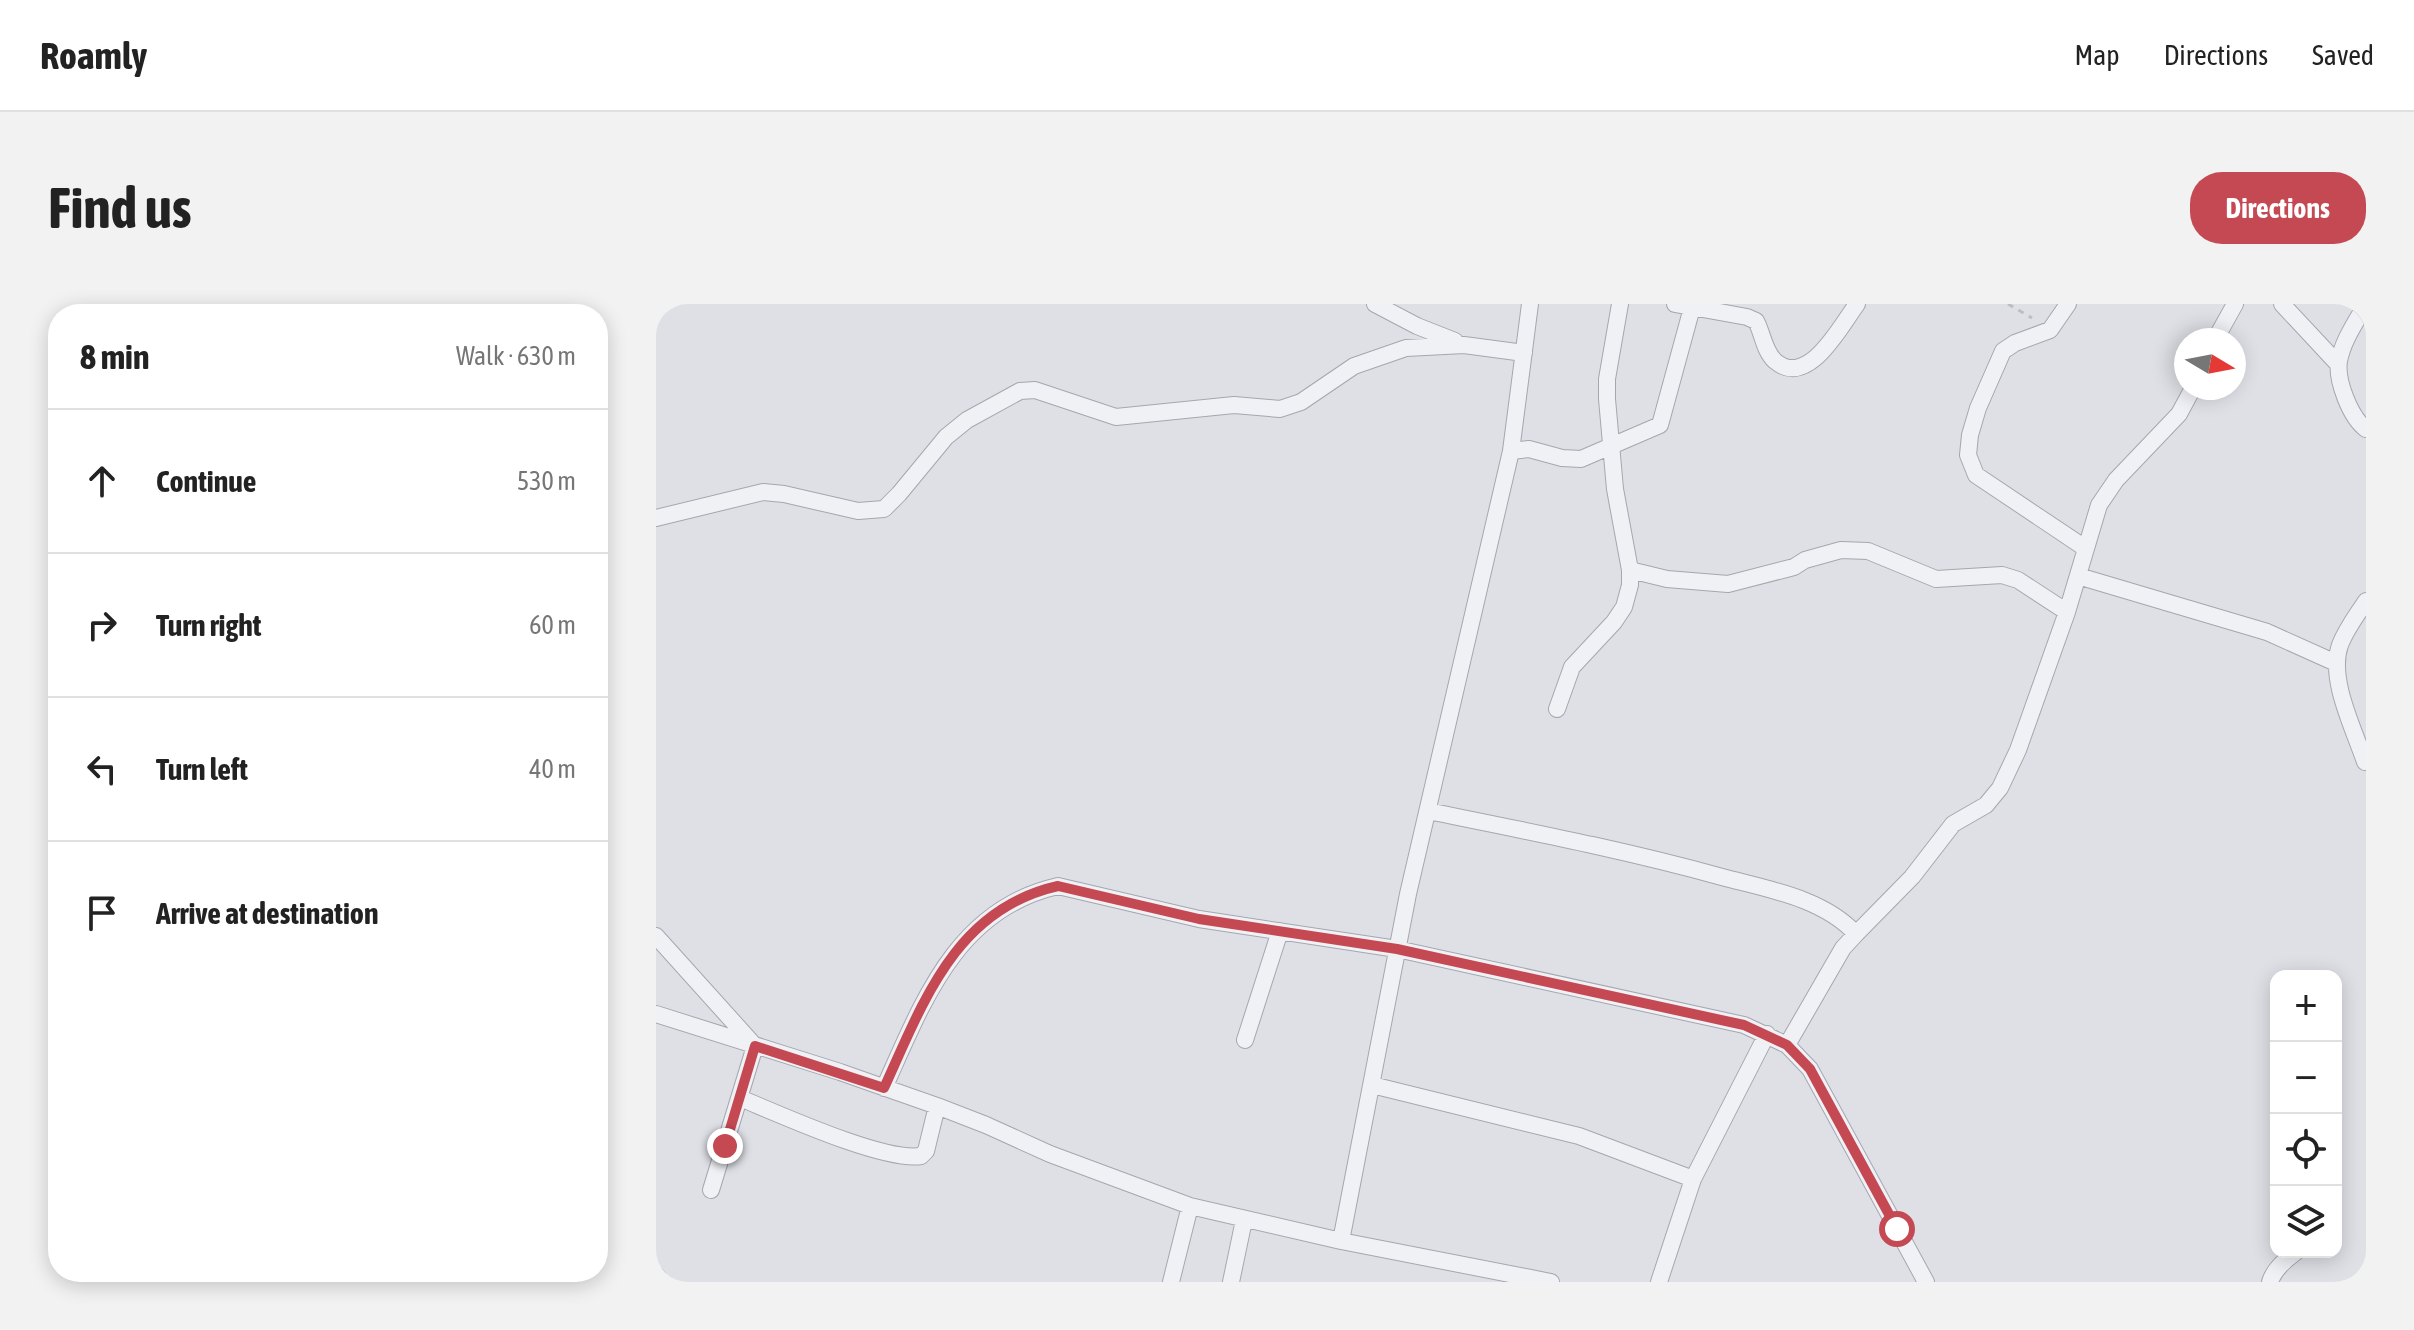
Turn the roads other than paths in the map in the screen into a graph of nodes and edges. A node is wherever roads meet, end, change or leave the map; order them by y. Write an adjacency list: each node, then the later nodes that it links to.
1 (1375, 304): 12 (street)
2 (1530, 304): 13 (street)
3 (1620, 304): 17 (street)
4 (1675, 304): 10 (street)
5 (1857, 304): 10 (street)
6 (2068, 304): 20 (street)
7 (2235, 304): 11 (street)
8 (2282, 304): 14 (street)
9 (2366, 304): 14 (street)
10 (1692, 305): 17 (street)
11 (2222, 328)
12 (1464, 345): 13 (street); 19 (street)
13 (1524, 353): 18 (street)
14 (2338, 364): 16 (street)
15 (2187, 400): 20 (street)
16 (2366, 429)
17 (1611, 446): 18 (street); 21 (street)
18 (1511, 451): 28 (street)
19 (656, 518)
20 (2085, 548): 22 (street)
21 (1630, 570): 24 (street); 26 (street)
22 (2078, 576): 24 (street); 25 (street)
23 (2366, 601): 25 (street)
24 (2067, 612): 30 (street)
25 (2336, 663): 27 (street)
26 (1557, 709)
27 (2365, 762)
28 (1428, 811): 30 (street); 32 (street)
29 (1280, 931): 32 (street); 35 (street); 39 (street)
30 (1856, 934): 36 (street)
31 (656, 936): 37 (street)
32 (1397, 949): 34 (street); 38 (street)
33 (656, 1014): 37 (street)
34 (1767, 1034): 36 (street); 42 (street)
35 (1245, 1040)
36 (1787, 1045): 55 (street)
37 (755, 1046): 39 (street); 40 (street)
38 (1372, 1085): 42 (street); 46 (street)
39 (884, 1088): 41 (street)
40 (740, 1098): 41 (street); 43 (street)
41 (937, 1106): 44 (street)
42 (1693, 1179): 54 (street)
43 (711, 1190)
44 (1190, 1206): 45 (street); 50 (street)
45 (1244, 1220): 46 (street); 52 (street)
46 (1341, 1241): 49 (street)
47 (2288, 1258): 56 (street)
48 (656, 1275): 51 (street)
49 (1524, 1279): 53 (street)
50 (1175, 1281)
51 (661, 1282)
52 (1231, 1282)
53 (1551, 1282)
54 (1659, 1282)
55 (1926, 1282)
56 (2270, 1282)

